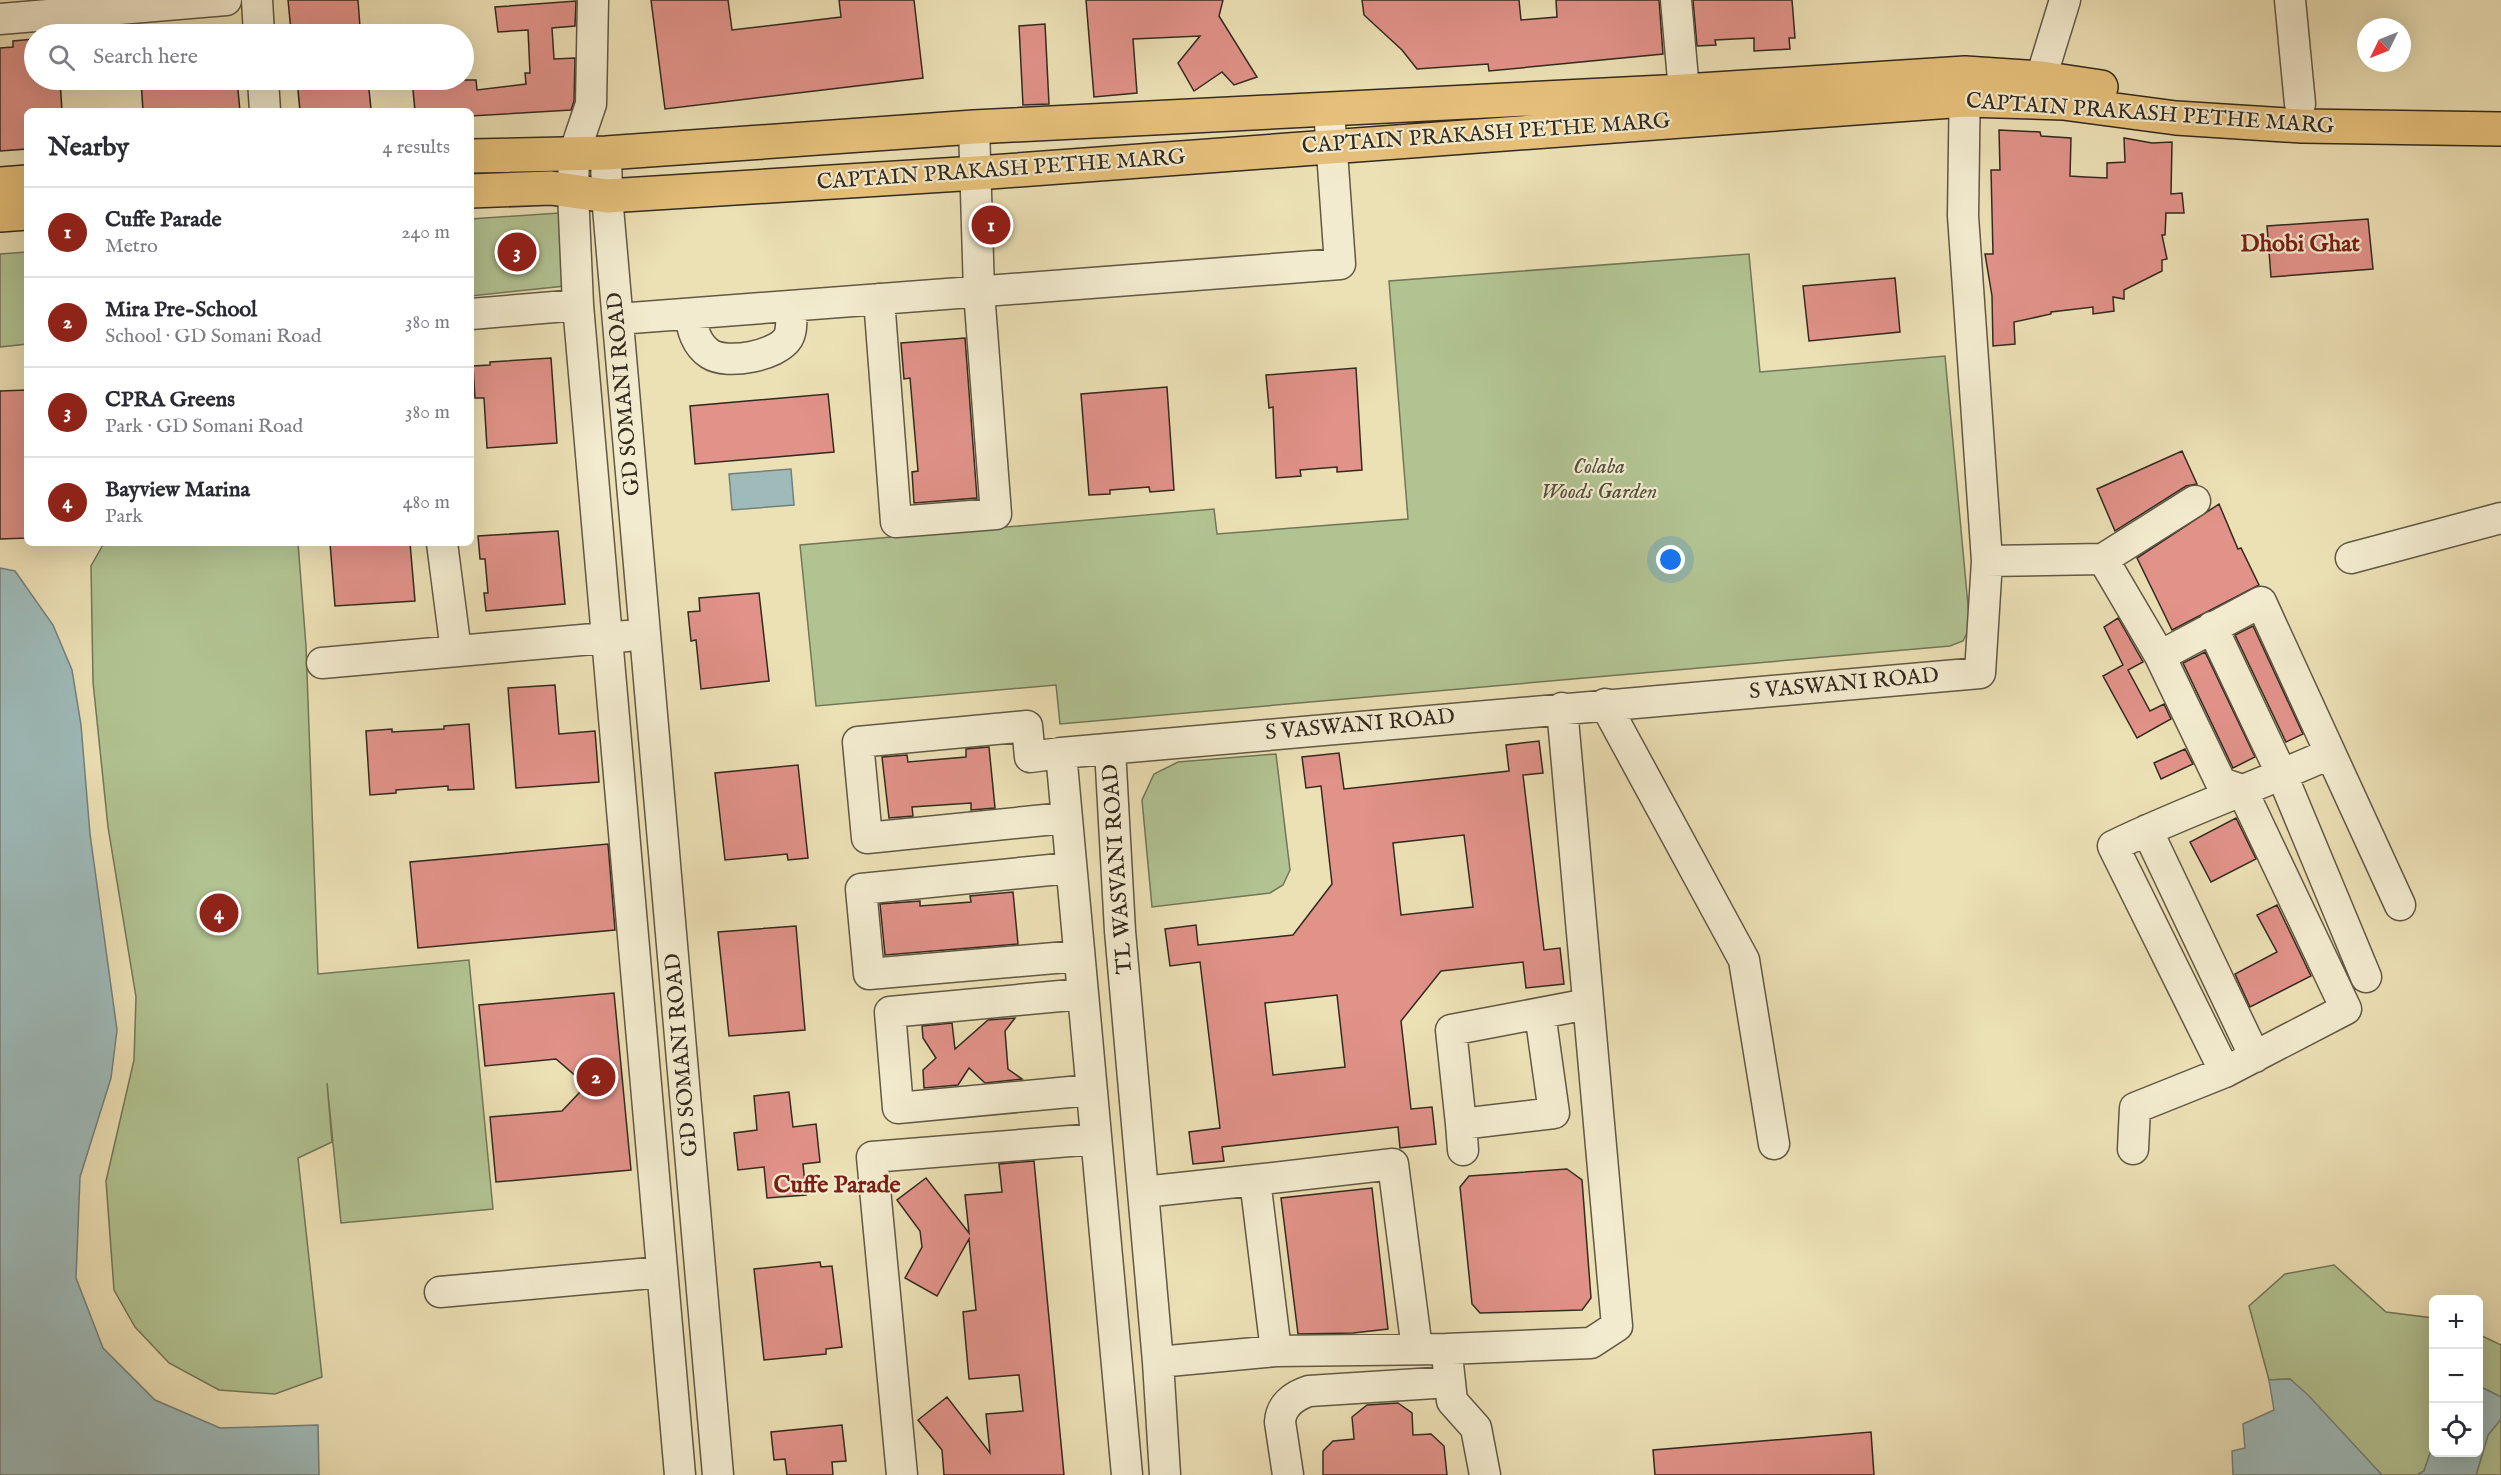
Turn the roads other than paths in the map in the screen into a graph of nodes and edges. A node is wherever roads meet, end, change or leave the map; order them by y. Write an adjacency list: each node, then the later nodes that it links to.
1 (226, 0): 7 (street)
2 (256, 0): 8 (street)
3 (593, 0): 21 (street)
4 (1676, 0): 12 (street)
5 (2065, 0): 9 (street)
6 (2289, 0): 13 (street)
7 (0, 19)
8 (258, 24)
9 (2041, 78): 10 (main road, CAPTAIN PRAKASH PETHE MARG); 13 (main road, CAPTAIN PRAKASH PETHE MARG)
10 (1965, 86): 12 (main road, CAPTAIN PRAKASH PETHE MARG); 19 (main road, CAPTAIN PRAKASH PETHE MARG); 20 (main road, CAPTAIN PRAKASH PETHE MARG); 44 (street, S VASWANI ROAD)
11 (264, 90): 15 (street)
12 (1684, 91): 16 (main road, CAPTAIN PRAKASH PETHE MARG)
13 (2300, 104): 14 (main road, CAPTAIN PRAKASH PETHE MARG)
14 (2501, 107)
15 (265, 108)
16 (1329, 110): 17 (main road, CAPTAIN PRAKASH PETHE MARG); 20 (street)
17 (1168, 118): 18 (main road, CAPTAIN PRAKASH PETHE MARG); 23 (main road)
18 (974, 127): 21 (main road, CAPTAIN PRAKASH PETHE MARG); 24 (street)
19 (2501, 129)
20 (1332, 145): 23 (main road, CAPTAIN PRAKASH PETHE MARG); 32 (street)
21 (590, 153): 22 (main road, CAPTAIN PRAKASH PETHE MARG); 28 (street, GD SOMANI ROAD); 29 (street, GD SOMANI ROAD)
22 (474, 156)
23 (1197, 156): 24 (main road, CAPTAIN PRAKASH PETHE MARG)
24 (977, 173): 29 (main road, CAPTAIN PRAKASH PETHE MARG); 32 (street)
25 (24, 182): 26 (main road)
26 (0, 184)
27 (474, 191): 28 (main road, CAPTAIN PRAKASH PETHE MARG)
28 (573, 192): 29 (main road, CAPTAIN PRAKASH PETHE MARG); 34 (street, GD SOMANI ROAD)
29 (607, 196): 38 (street, GD SOMANI ROAD)
30 (24, 213): 31 (main road)
31 (0, 215)
32 (979, 292): 33 (street); 33 (street)
33 (879, 299): 35 (street)
34 (578, 305): 36 (street); 47 (street, GD SOMANI ROAD)
35 (790, 306): 37 (street); 37 (street)
36 (474, 314)
37 (690, 314): 38 (street)
38 (618, 319): 46 (street, GD SOMANI ROAD)
39 (2195, 501): 43 (street)
40 (2501, 518): 42 (street)
41 (442, 546): 48 (street)
42 (2351, 558)
43 (2103, 559): 44 (street); 49 (street)
44 (1987, 561): 51 (street, S VASWANI ROAD)
45 (2212, 627): 49 (street); 55 (street); 56 (street)
46 (645, 634): 47 (street); 82 (street, GD SOMANI ROAD)
47 (607, 637): 48 (street); 75 (street, GD SOMANI ROAD)
48 (456, 651): 50 (street)
49 (2160, 656): 57 (street)
50 (322, 663)
51 (1605, 704): 52 (street, S VASWANI ROAD); 71 (street)
52 (1562, 708): 53 (street, S VASWANI ROAD); 65 (street)
53 (1110, 749): 54 (street, TL WASVANI ROAD); 74 (street, TL WASVANI ROAD)
54 (1060, 753): 58 (street, TL WASVANI ROAD); 58 (street)
55 (2329, 754): 56 (street); 61 (street)
56 (2282, 775): 57 (street); 63 (street)
57 (2242, 790): 59 (street); 67 (street)
58 (1065, 818): 60 (street, TL WASVANI ROAD)
59 (2147, 830): 67 (street); 68 (street)
60 (1070, 868): 62 (street, TL WASVANI ROAD); 62 (street)
61 (2400, 905)
62 (1078, 956): 64 (street, TL WASVANI ROAD)
63 (2366, 977)
64 (1082, 994): 69 (street, TL WASVANI ROAD); 69 (street)
65 (1588, 1004): 66 (street); 77 (street)
66 (1540, 1013): 66 (street)
67 (2255, 1057): 68 (street)
68 (2225, 1072): 72 (street)
69 (1091, 1090): 70 (street, TL WASVANI ROAD)
70 (1095, 1139): 83 (street); 84 (street, TL WASVANI ROAD)
71 (1774, 1144)
72 (2133, 1149)
73 (1256, 1179): 74 (street); 77 (street); 78 (street)
74 (1143, 1192): 79 (street, TL WASVANI ROAD)
75 (657, 1272): 76 (street); 81 (street, GD SOMANI ROAD)
76 (440, 1292)
77 (1431, 1349): 78 (street); 80 (street)
78 (1276, 1351): 79 (street)
79 (1158, 1362): 85 (street, TL WASVANI ROAD)
80 (1450, 1382): 86 (street); 87 (street)
81 (680, 1475)
82 (718, 1475)
83 (902, 1475)
84 (1127, 1475)
85 (1165, 1475)
86 (1288, 1475)
87 (1485, 1475)

